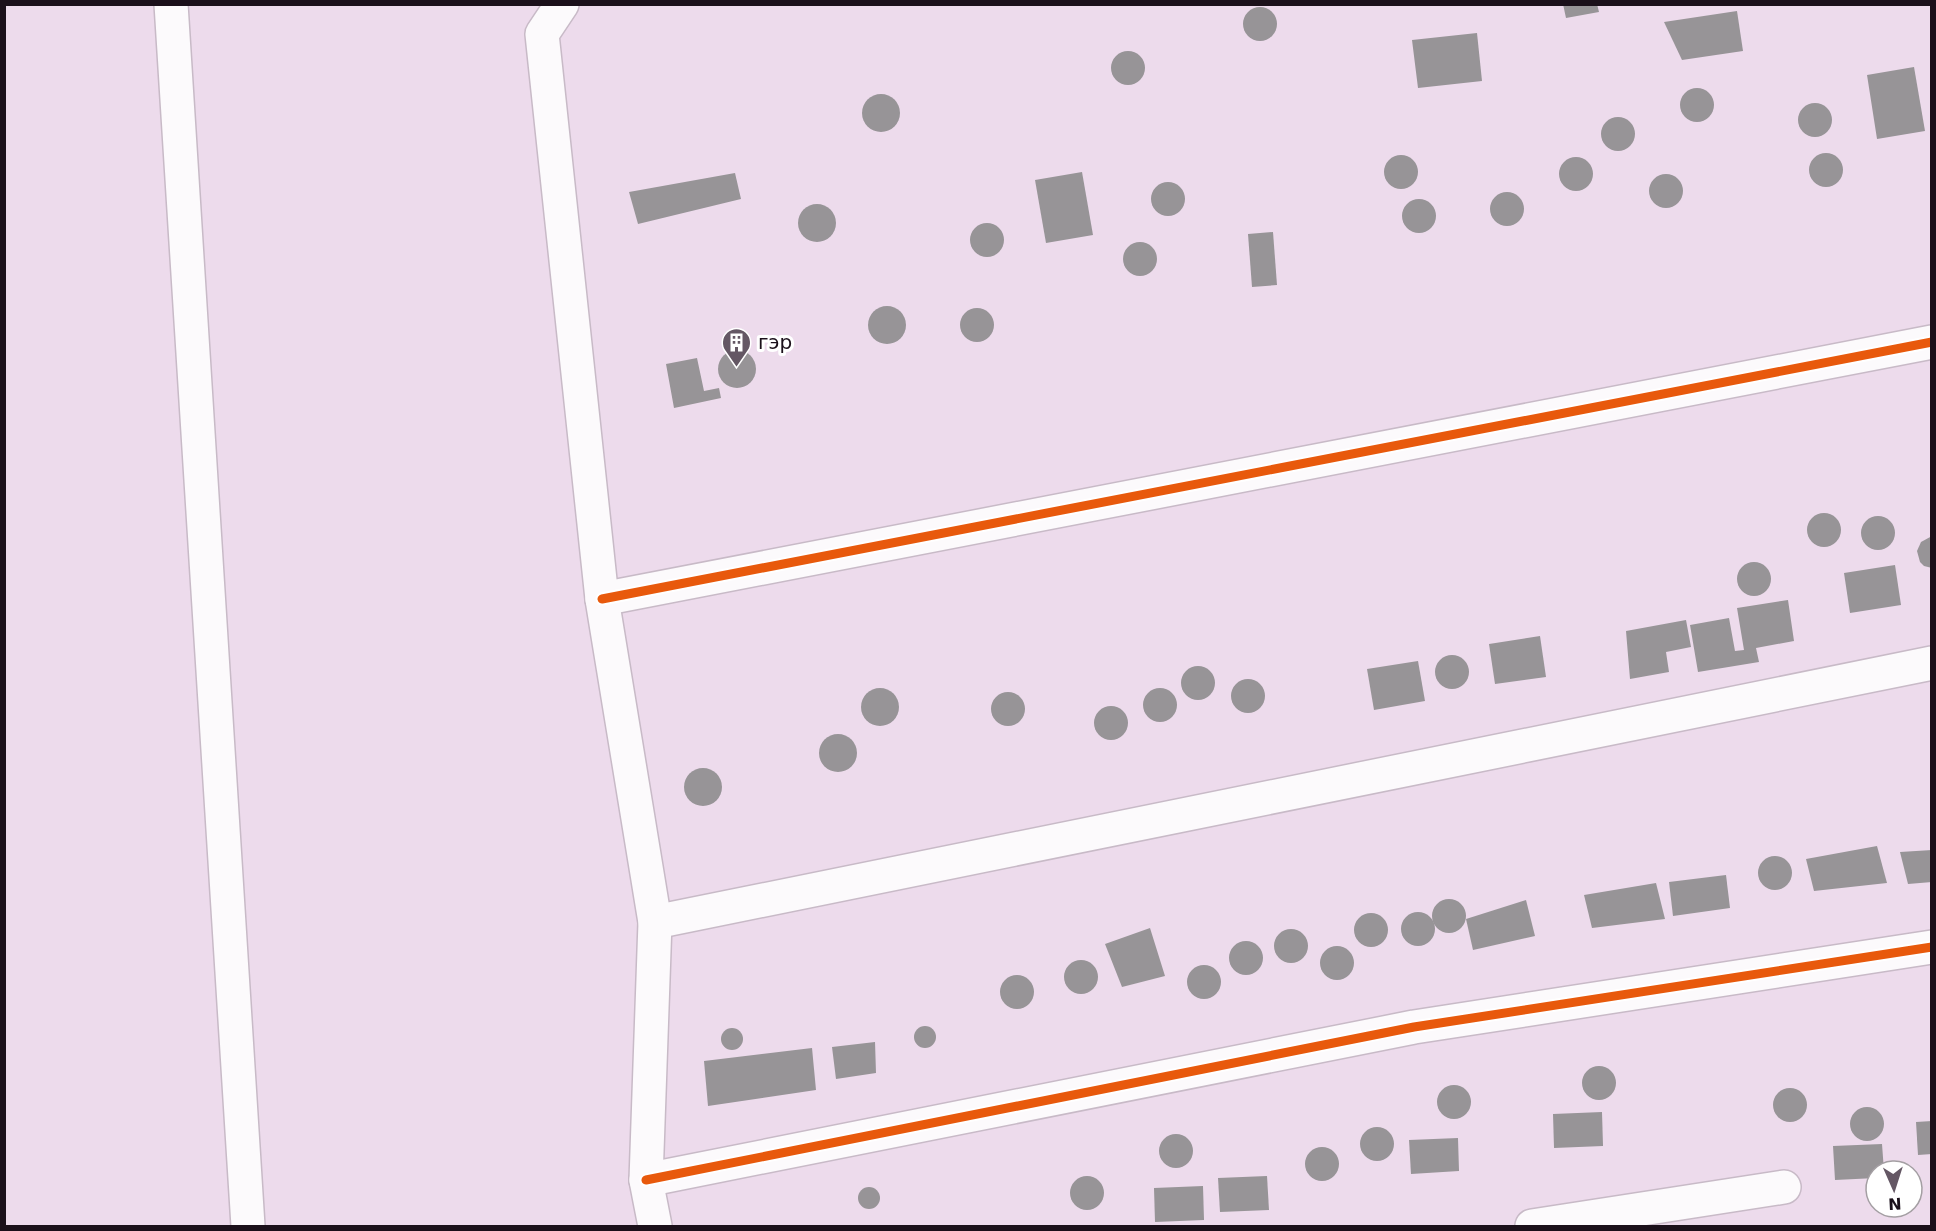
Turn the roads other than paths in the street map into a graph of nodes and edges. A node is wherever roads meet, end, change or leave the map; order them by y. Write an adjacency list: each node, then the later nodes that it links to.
1 (171, 4): 10 (street)
2 (562, 4): 4 (street)
3 (1932, 342): 4 (street)
4 (602, 599): 6 (street)
5 (1932, 663): 6 (street)
6 (655, 922): 8 (street)
7 (1932, 947): 8 (street)
8 (646, 1180): 11 (street)
9 (1784, 1187): 12 (street)
10 (248, 1227)
11 (655, 1227)
12 (1532, 1227)

